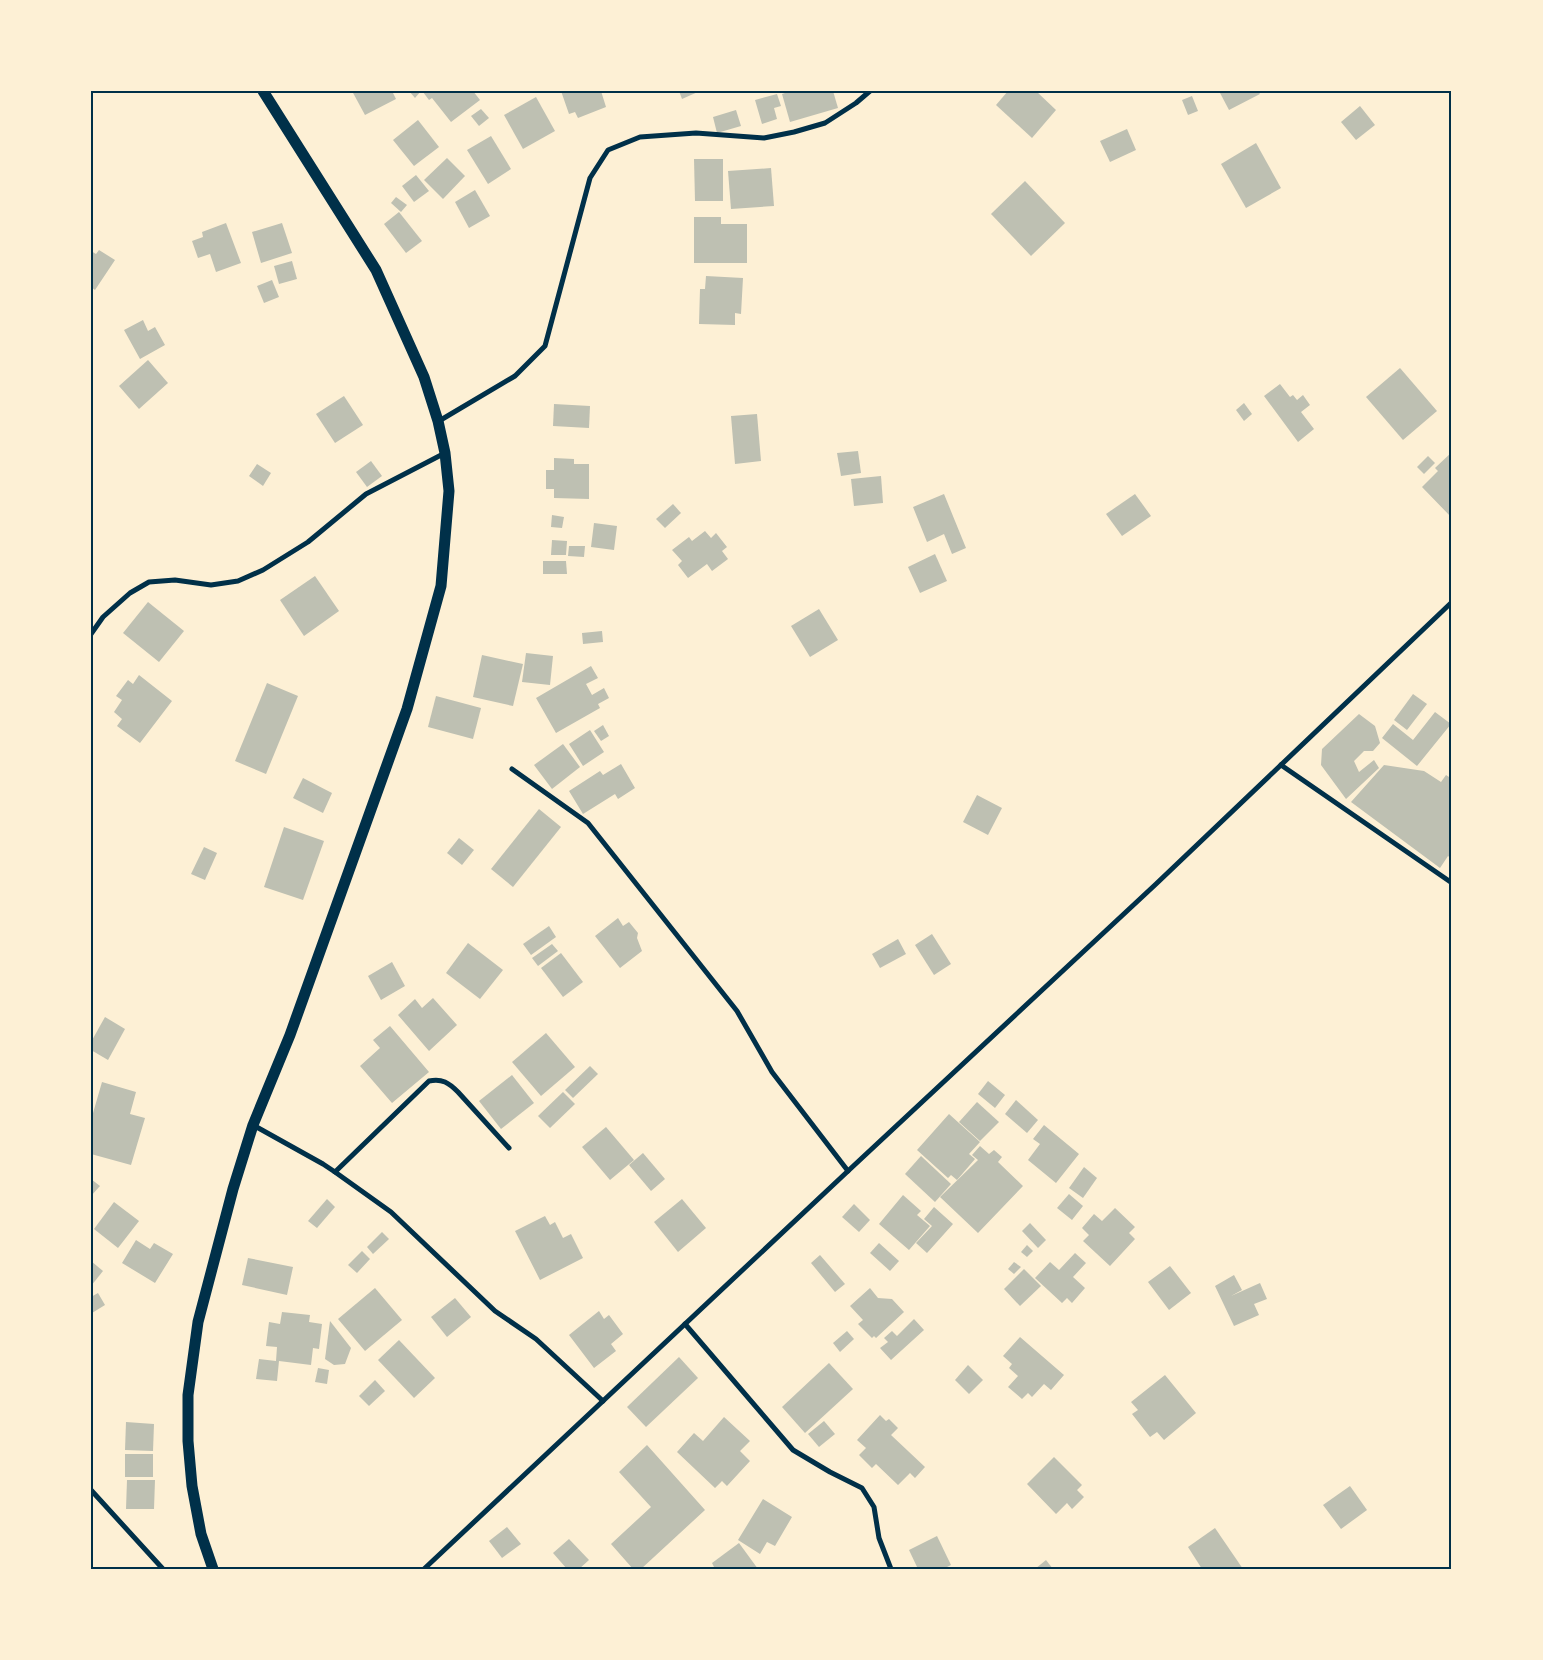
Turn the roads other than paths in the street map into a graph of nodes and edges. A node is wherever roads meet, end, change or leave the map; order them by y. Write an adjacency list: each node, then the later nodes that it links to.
1 (263, 91): 3 (main road)
2 (870, 91): 3 (street)
3 (438, 421): 4 (main road)
4 (445, 453): 6 (street); 10 (main road)
5 (1452, 602): 7 (street)
6 (91, 634)
7 (1281, 765): 9 (street); 12 (street)
8 (512, 769): 12 (street)
9 (1452, 883)
10 (253, 1125): 13 (street); 18 (main road)
11 (509, 1148): 13 (street)
12 (848, 1171): 14 (street)
13 (335, 1172): 15 (street)
14 (685, 1324): 15 (street); 20 (street)
15 (603, 1401): 19 (street)
16 (91, 1490): 17 (street)
17 (163, 1569)
18 (214, 1569)
19 (424, 1569)
20 (891, 1569)

